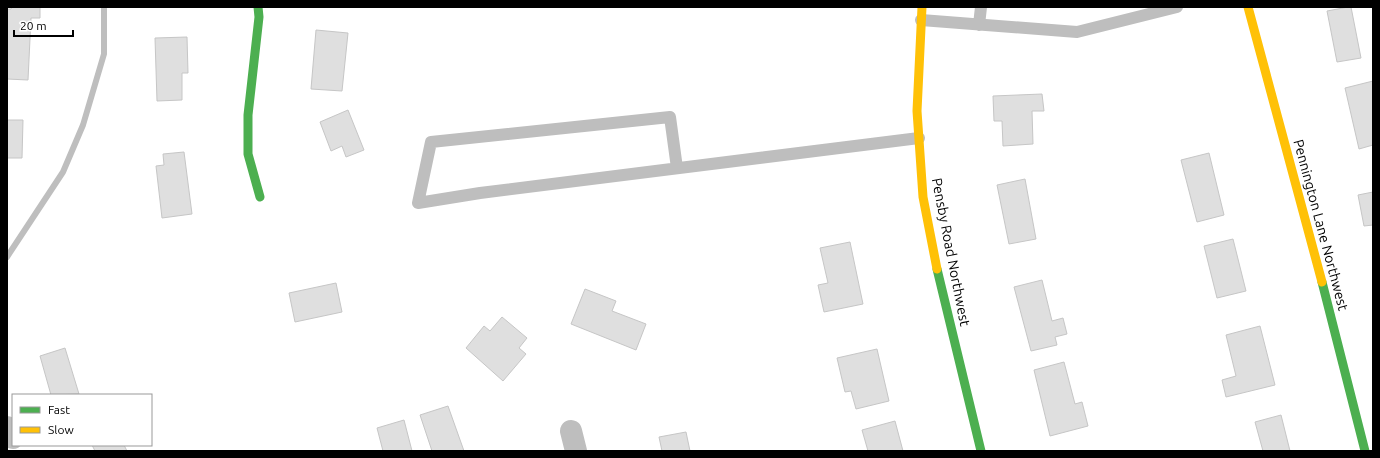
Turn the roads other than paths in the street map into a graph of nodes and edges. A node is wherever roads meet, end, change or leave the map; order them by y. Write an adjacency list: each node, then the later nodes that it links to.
1 (258, 7): 10 (street)
2 (922, 7): 6 (street, Pensby Road Northwest)
3 (981, 7): 7 (lane)
4 (1178, 7): 7 (lane)
5 (1248, 7): 14 (street, Pennington Lane Northwest)
6 (921, 20): 7 (lane); 8 (street, Pensby Road Northwest)
7 (979, 25)
8 (919, 138): 9 (lane); 13 (street, Pensby Road Northwest)
9 (677, 168): 9 (lane)
10 (260, 197)
11 (7, 427): 12 (street)
12 (12, 436)
13 (981, 451)
14 (1365, 451)

